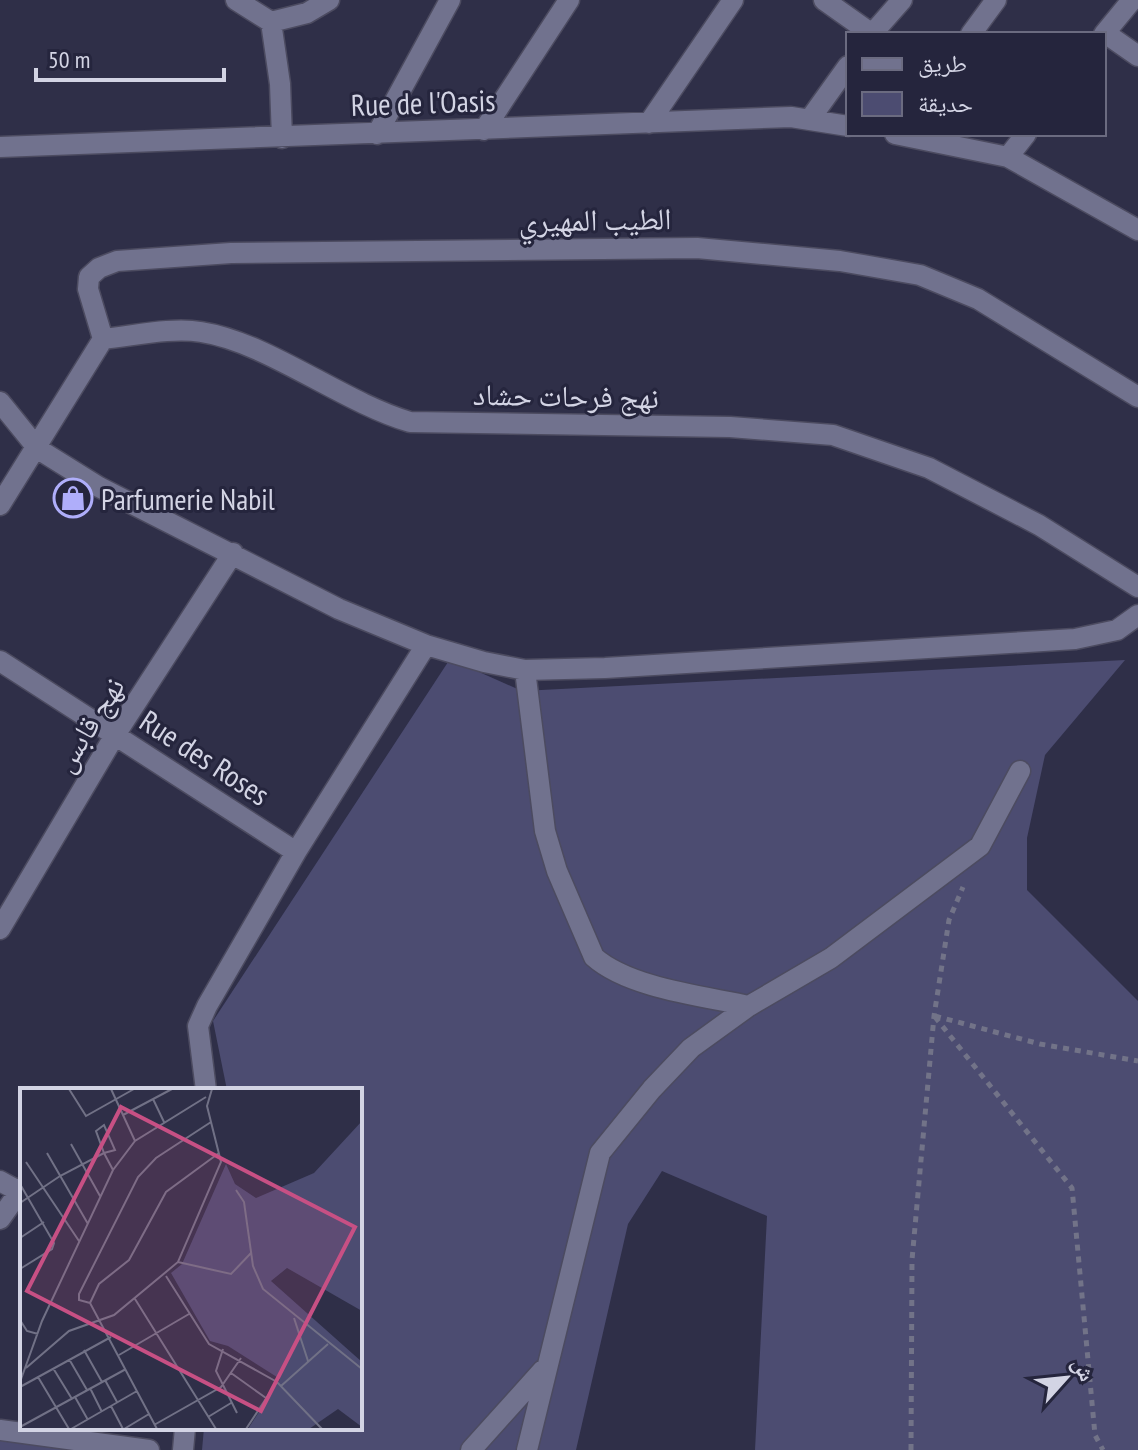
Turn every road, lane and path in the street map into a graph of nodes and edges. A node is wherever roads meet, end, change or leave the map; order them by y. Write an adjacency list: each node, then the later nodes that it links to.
1 (236, 0): 10 (street)
2 (329, 0): 10 (street)
3 (450, 0): 22 (street)
4 (569, 0): 21 (street)
5 (733, 0): 19 (street)
6 (824, 0): 11 (street)
7 (902, 0): 12 (street)
8 (996, 0): 13 (street)
9 (1132, 0): 14 (street)
10 (271, 22): 25 (street)
11 (869, 32)
12 (874, 32)
13 (972, 32)
14 (1106, 32)
15 (1106, 35): 16 (street)
16 (1138, 56)
17 (846, 69): 18 (street)
18 (810, 119): 19 (street, Rue de l'Oasis); 20 (street, Rue de l'Oasis)
19 (649, 123): 21 (street, Rue de l'Oasis)
20 (846, 126)
21 (484, 130): 22 (street, Rue de l'Oasis)
22 (377, 134): 25 (street, Rue de l'Oasis)
23 (905, 136): 27 (street)
24 (1024, 136): 27 (street)
25 (282, 138): 26 (street, Rue de l'Oasis)
26 (0, 147)
27 (1008, 157): 28 (street)
28 (1138, 230)
29 (103, 339): 30 (street, الطيب المهيري); 32 (street); 35 (street, نهج فرحات حشاد)
30 (1138, 397)
31 (0, 402): 32 (street)
32 (38, 449): 33 (street); 34 (street)
33 (0, 505)
34 (233, 553): 37 (street); 40 (street, نهج قابس)
35 (1138, 587)
36 (1138, 615): 39 (street)
37 (426, 645): 39 (street); 42 (street)
38 (0, 661): 40 (street, Rue des Roses)
39 (525, 670): 45 (street)
40 (115, 735): 42 (street, Rue des Roses); 44 (street, نهج قابس)
41 (1020, 771): 45 (street)
42 (296, 852): 48 (street)
43 (965, 883): 46 (path)
44 (0, 929)
45 (749, 1006): 53 (street)
46 (934, 1016): 47 (path); 61 (path); 62 (path)
47 (1138, 1061)
48 (206, 1088)
49 (0, 1181): 50 (street)
50 (20, 1191)
51 (20, 1192): 52 (street)
52 (0, 1219)
53 (546, 1367): 59 (street); 60 (street)
54 (0, 1430): 56 (street)
55 (185, 1430): 58 (street)
56 (79, 1434): 57 (street)
57 (149, 1450)
58 (183, 1450)
59 (471, 1450)
60 (527, 1450)
61 (911, 1450)
62 (1103, 1450)

